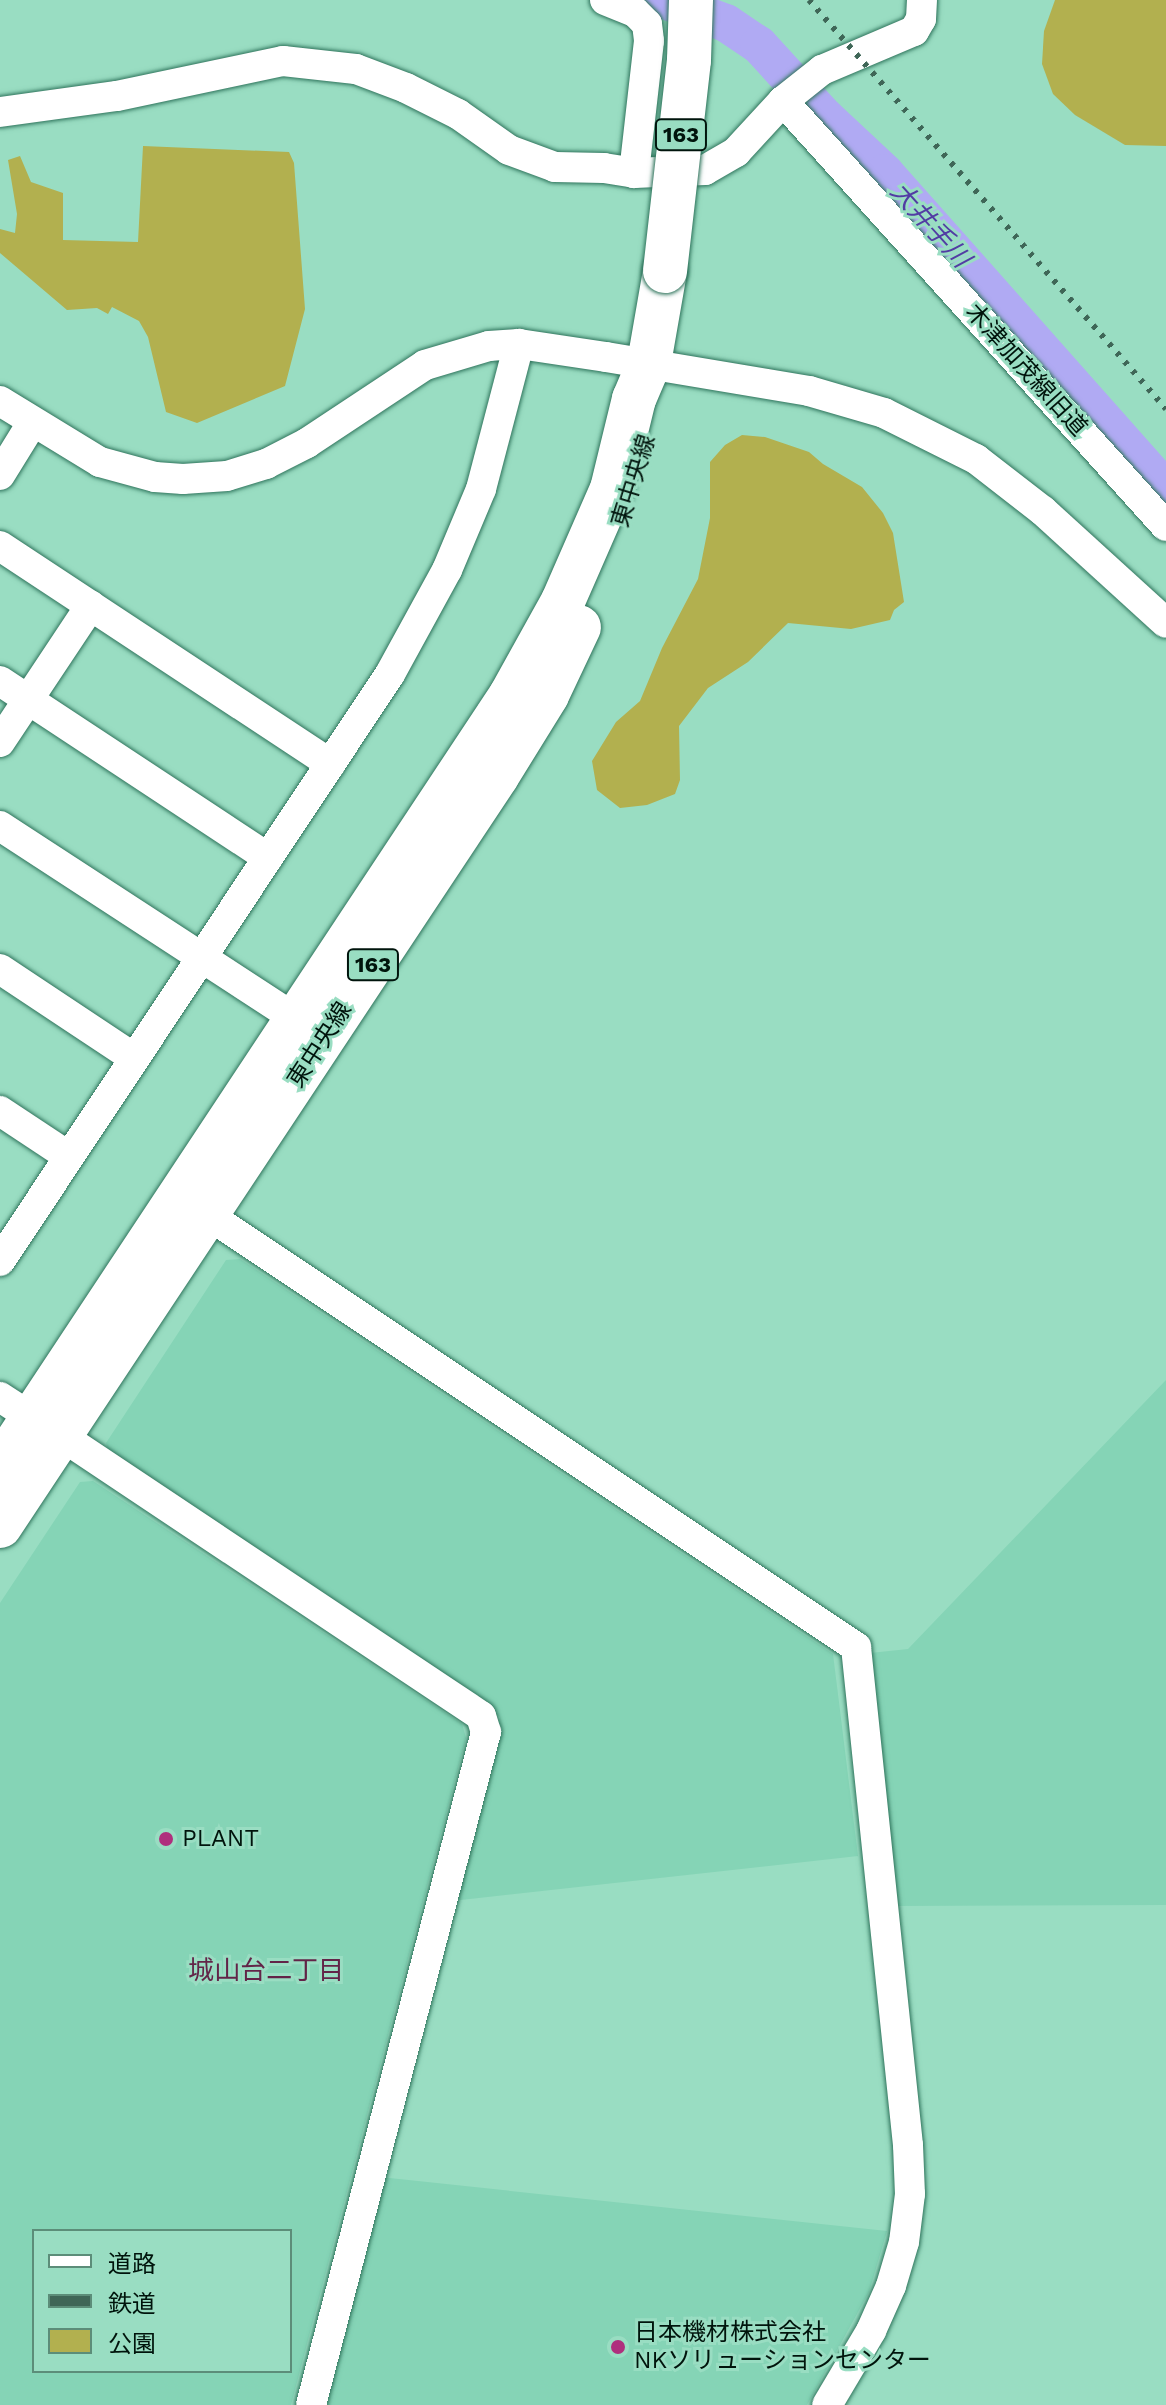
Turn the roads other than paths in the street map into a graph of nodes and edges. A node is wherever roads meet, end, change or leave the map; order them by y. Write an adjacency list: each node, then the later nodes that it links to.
1 (605, 0): 6 (street)
2 (691, 0): 8 (highway, 東中央線 / 163, bridge)
3 (922, 0): 4 (street)
4 (783, 101): 6 (street); 12 (street, 木津加茂線旧道)
5 (0, 112): 6 (street)
6 (634, 173)
7 (519, 344): 8 (street); 10 (street); 19 (street)
8 (649, 363): 15 (street); 24 (highway, 東中央線 / 163); 28 (highway, 東中央線 / 163)
9 (0, 401): 10 (street)
10 (32, 423): 11 (street)
11 (0, 475)
12 (1166, 526)
13 (0, 546): 14 (street)
14 (91, 605): 17 (street); 19 (street)
15 (1166, 623)
16 (0, 681): 17 (street)
17 (28, 700): 18 (street); 21 (street)
18 (0, 742)
19 (331, 764): 21 (street)
20 (0, 826): 22 (street)
21 (268, 858): 22 (street)
22 (201, 954): 24 (street); 25 (street)
23 (0, 969): 25 (street)
24 (296, 1019): 30 (highway, 東中央線 / 163)
25 (134, 1058): 27 (street)
26 (0, 1111): 27 (street)
27 (68, 1156): 29 (street)
28 (208, 1215): 30 (highway, 東中央線 / 163); 34 (street)
29 (1, 1257)
30 (31, 1417): 31 (highway, 東中央線 / 163); 32 (highway, 東中央線 / 163); 33 (street)
31 (0, 1467)
32 (0, 1526)
33 (311, 2405)
34 (827, 2405)

